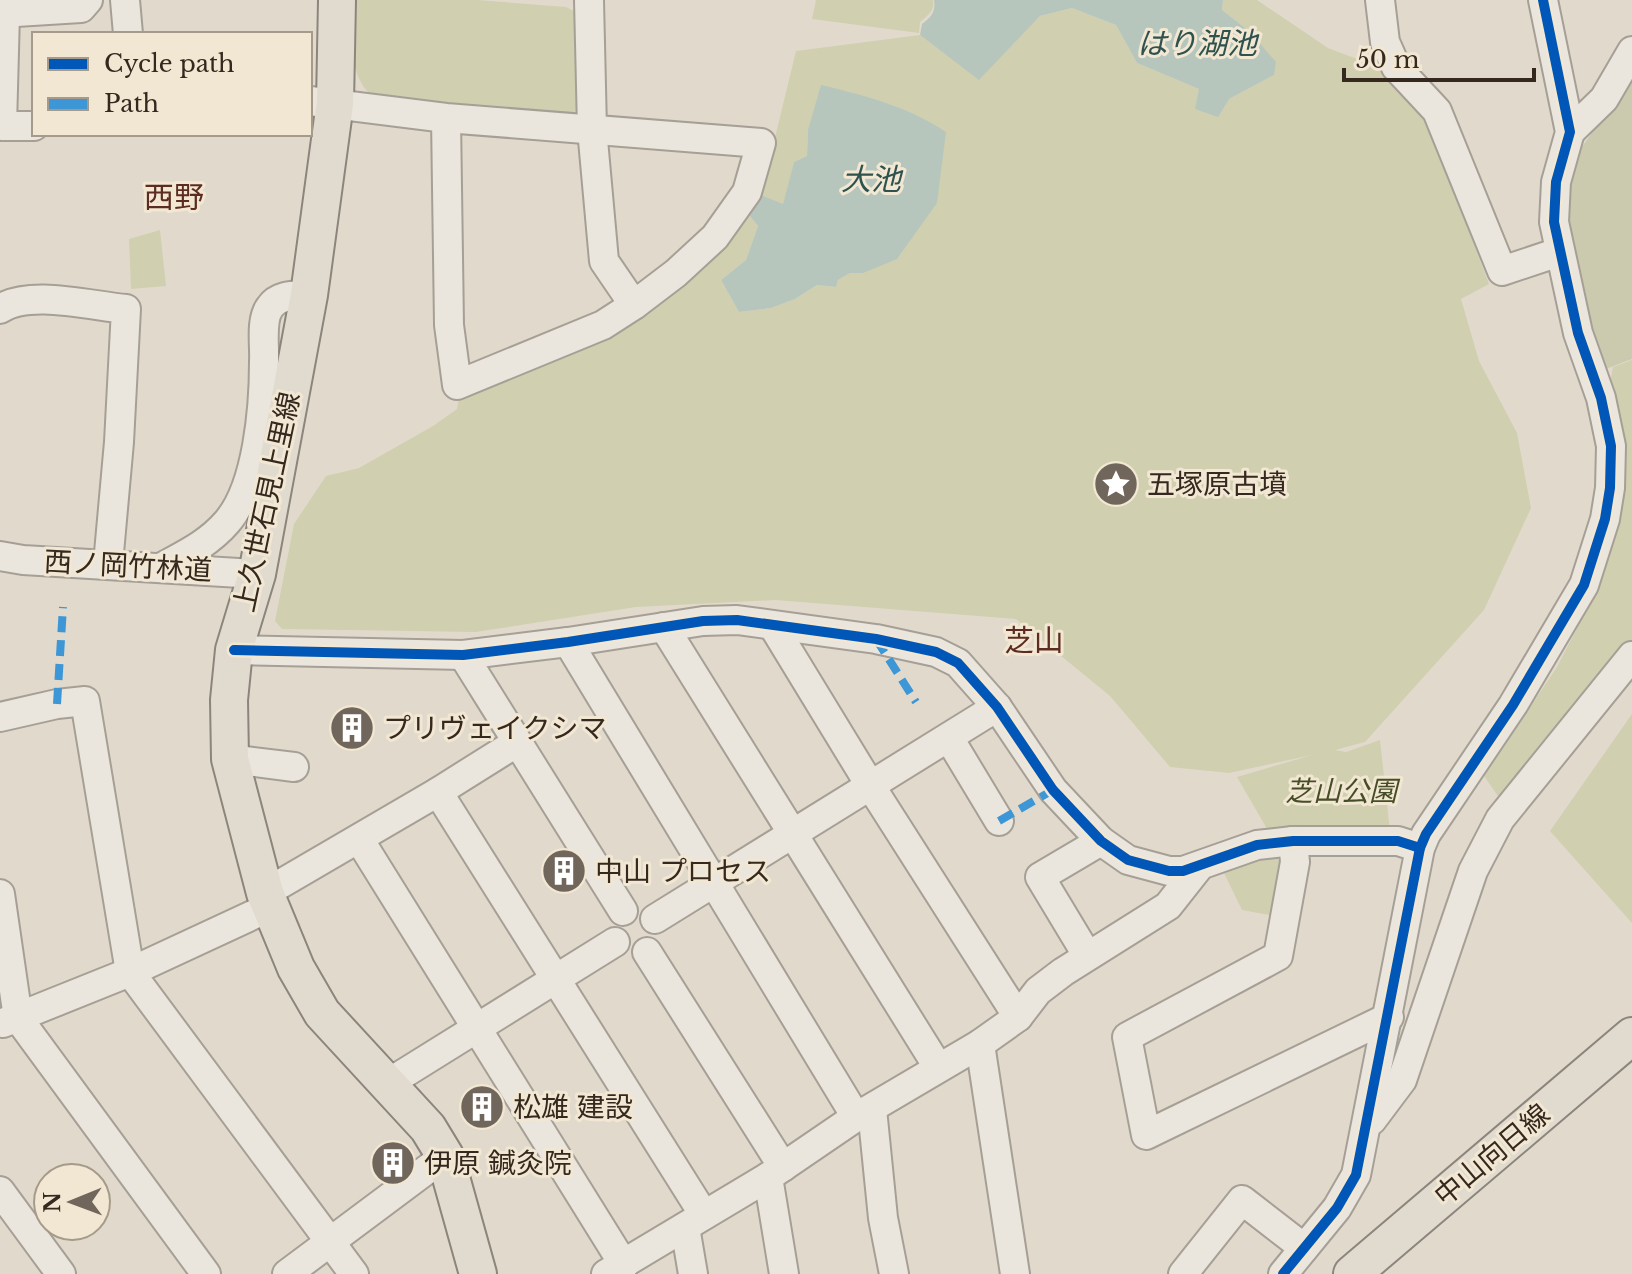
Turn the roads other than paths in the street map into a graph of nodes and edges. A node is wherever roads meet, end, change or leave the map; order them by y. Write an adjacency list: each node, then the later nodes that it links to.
1 (88, 0): 7 (street)
2 (125, 0): 8 (street)
3 (337, 0): 10 (main road, 上久世石見上里線)
4 (589, 0): 14 (street)
5 (1380, 0): 16 (street)
6 (1543, 0): 15 (street)
7 (2, 14): 13 (street)
8 (128, 32)
9 (1632, 51): 15 (street)
10 (322, 102): 11 (street); 17 (main road, 上久世石見上里線)
11 (446, 118): 14 (street); 18 (street)
12 (32, 126): 13 (street)
13 (1, 128)
14 (592, 129): 18 (street); 18 (street)
15 (1570, 132): 16 (street)
16 (1559, 252): 43 (street)
17 (309, 295): 22 (street); 23 (main road, 上久世石見上里線)
18 (634, 305)
19 (0, 309): 21 (street)
20 (0, 556): 21 (street, 西ノ岡竹林道)
21 (108, 564): 22 (street, 西ノ岡竹林道)
22 (162, 567): 23 (street, 西ノ岡竹林道)
23 (257, 574): 27 (main road, 上久世石見上里線)
24 (773, 626): 25 (street); 30 (street); 36 (street)
25 (664, 627): 26 (street); 39 (street)
26 (568, 642): 28 (street); 45 (street)
27 (234, 650): 28 (street); 34 (main road, 上久世石見上里線)
28 (463, 655): 33 (street)
29 (1632, 656): 64 (street)
30 (997, 707): 32 (street); 41 (street)
31 (0, 717): 53 (street)
32 (949, 738): 36 (street); 38 (street)
33 (516, 743): 37 (street); 48 (street)
34 (230, 759): 35 (street); 47 (main road, 上久世石見上里線)
35 (294, 767)
36 (870, 785): 39 (street); 55 (street)
37 (438, 792): 40 (street); 54 (street)
38 (999, 821)
39 (791, 834): 45 (street); 61 (street)
40 (359, 839): 47 (street); 58 (street)
41 (1101, 841): 44 (street); 52 (street)
42 (1293, 841): 43 (street); 44 (street); 56 (street)
43 (1420, 848): 56 (street)
44 (1198, 868): 52 (street)
45 (713, 881): 49 (street); 63 (street)
46 (0, 894): 57 (street)
47 (267, 900): 53 (street); 62 (main road, 上久世石見上里線)
48 (623, 911): 49 (street); 50 (street)
49 (655, 919): 51 (street)
50 (615, 942): 51 (street); 54 (street)
51 (647, 952): 66 (street)
52 (1087, 955): 55 (street)
53 (130, 972): 57 (street); 69 (street)
54 (556, 979): 58 (street); 68 (street)
55 (1018, 1017): 60 (street)
56 (1389, 1017): 64 (street)
57 (9, 1021): 73 (street)
58 (477, 1027): 62 (street); 71 (street)
59 (1632, 1036): 83 (main road, 中山向日線)
60 (980, 1044): 61 (street); 80 (street)
61 (938, 1067): 63 (street)
62 (387, 1084): 65 (main road, 上久世石見上里線)
63 (864, 1113): 66 (street); 79 (street)
64 (1366, 1128): 70 (street)
65 (445, 1156): 69 (street); 76 (main road, 上久世石見上里線)
66 (775, 1172): 68 (street); 78 (street)
67 (0, 1191): 72 (street)
68 (694, 1221): 71 (street); 77 (street)
69 (330, 1241): 74 (street); 75 (street)
70 (1304, 1248): 81 (street); 82 (street)
71 (615, 1269)
72 (61, 1274)
73 (206, 1274)
74 (287, 1274)
75 (354, 1274)
76 (478, 1274)
77 (693, 1274)
78 (784, 1274)
79 (894, 1274)
80 (1015, 1274)
81 (1183, 1274)
82 (1283, 1274)
83 (1352, 1274)

